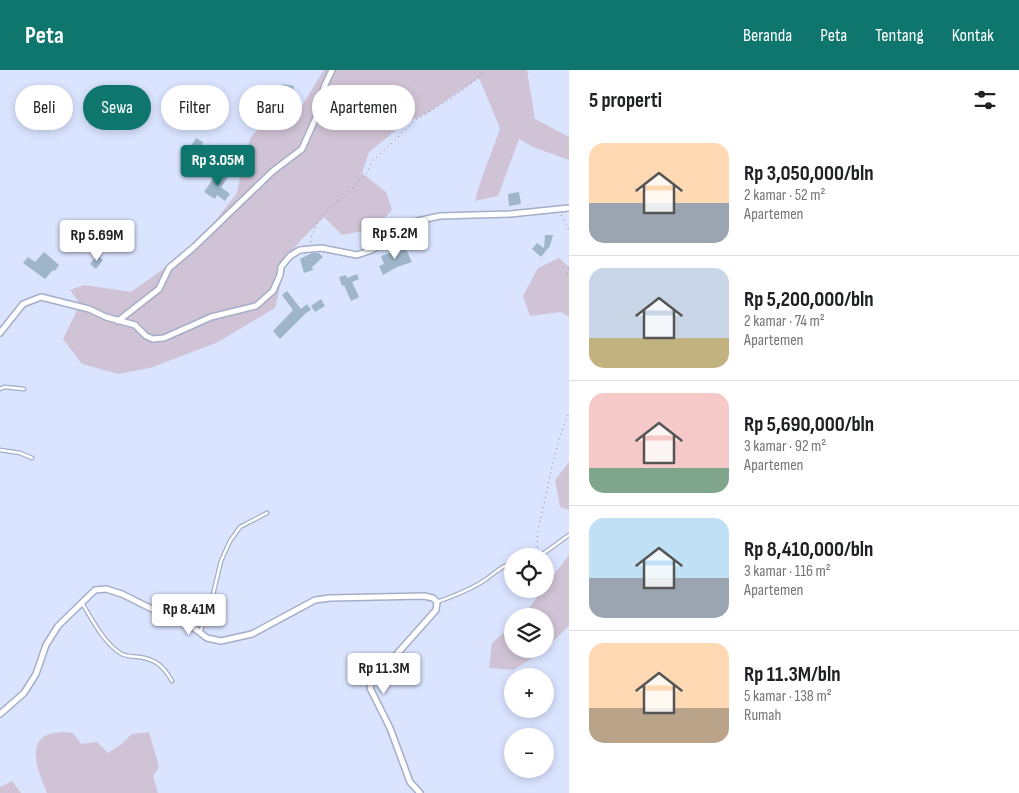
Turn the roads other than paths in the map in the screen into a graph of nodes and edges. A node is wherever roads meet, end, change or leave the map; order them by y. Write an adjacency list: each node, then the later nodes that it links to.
1 (332, 70): 3 (street)
2 (569, 208): 3 (street)
3 (118, 321): 4 (street)
4 (0, 333)
5 (24, 389): 6 (lane)
6 (0, 390)
7 (0, 450): 8 (lane)
8 (32, 458)
9 (267, 513): 15 (lane)
10 (569, 535): 11 (lane)
11 (550, 548)
12 (504, 566): 14 (lane)
13 (81, 602): 15 (street); 16 (lane); 17 (street)
14 (437, 602): 15 (street); 18 (street)
15 (200, 632)
16 (172, 681)
17 (0, 714)
18 (420, 793)

